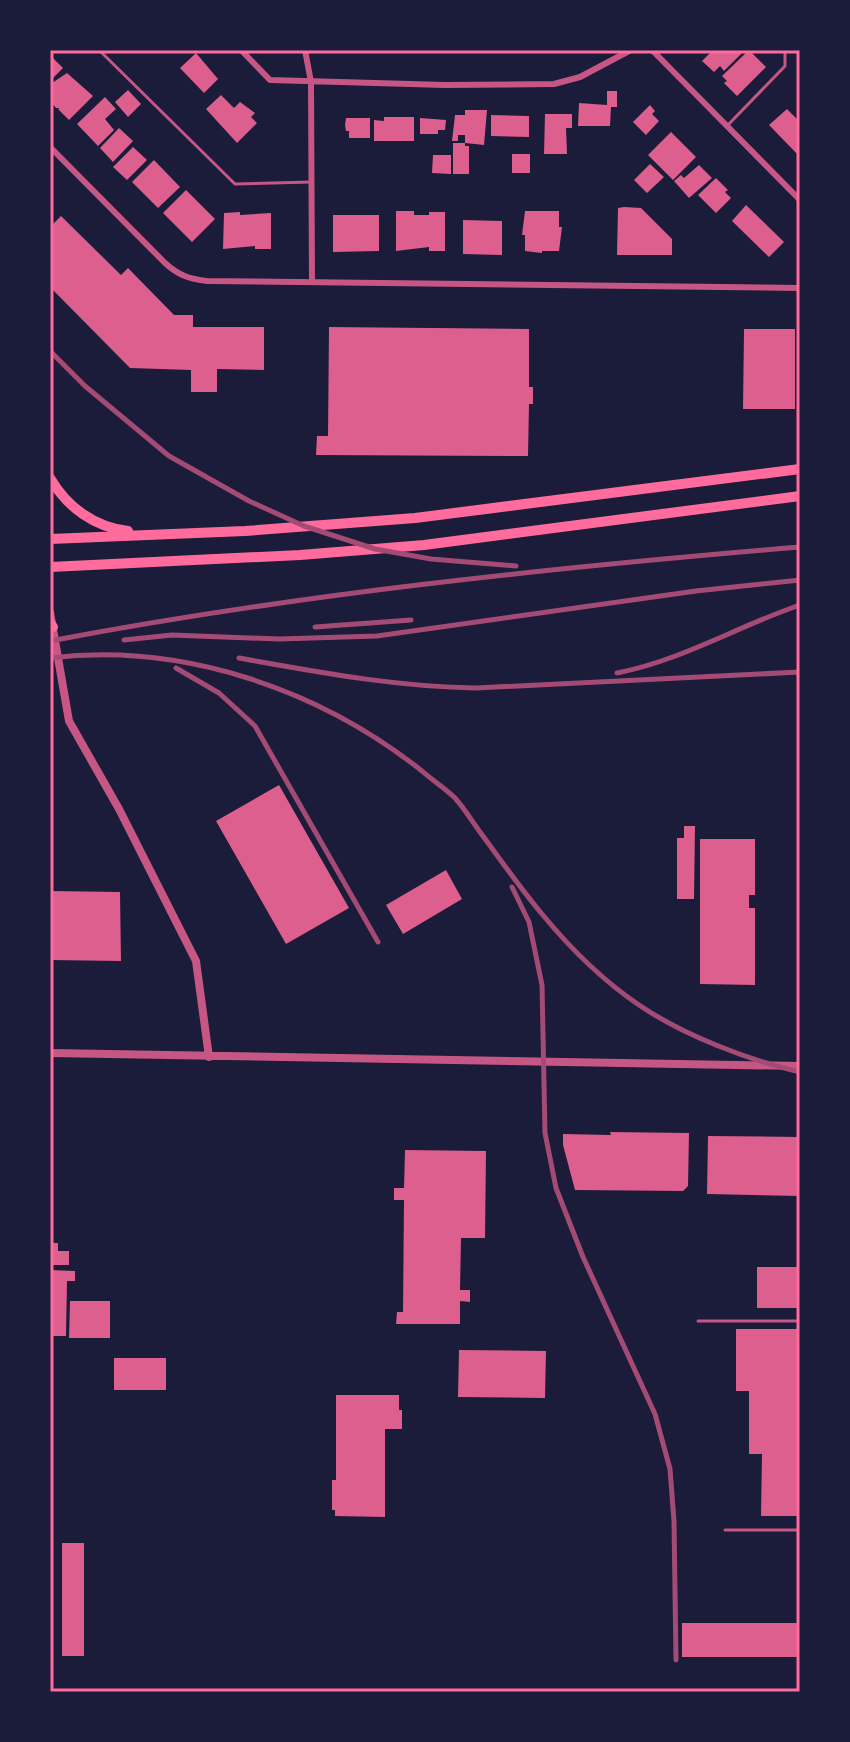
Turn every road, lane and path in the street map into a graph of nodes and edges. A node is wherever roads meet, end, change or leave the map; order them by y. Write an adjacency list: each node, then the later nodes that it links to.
1 (99, 50): 10 (lane)
2 (241, 50): 7 (street)
3 (305, 50): 7 (street)
4 (631, 50): 7 (street)
5 (652, 50): 8 (street)
6 (785, 50): 8 (lane)
7 (311, 82): 10 (street)
8 (727, 126): 11 (street)
9 (50, 147): 12 (street)
10 (311, 182): 12 (street)
11 (800, 200)
12 (312, 282): 13 (street)
13 (800, 288)
14 (800, 469): 17 (highway)
15 (50, 478): 17 (highway)
16 (800, 496): 19 (highway)
17 (154, 534): 18 (highway)
18 (50, 539)
19 (50, 567)
20 (50, 612): 21 (street)
21 (51, 625): 23 (street)
22 (50, 1053): 23 (street)
23 (209, 1057): 24 (street)
24 (800, 1066)
25 (698, 1321): 26 (lane)
26 (800, 1321)
27 (725, 1530): 28 (lane)
28 (800, 1530)

